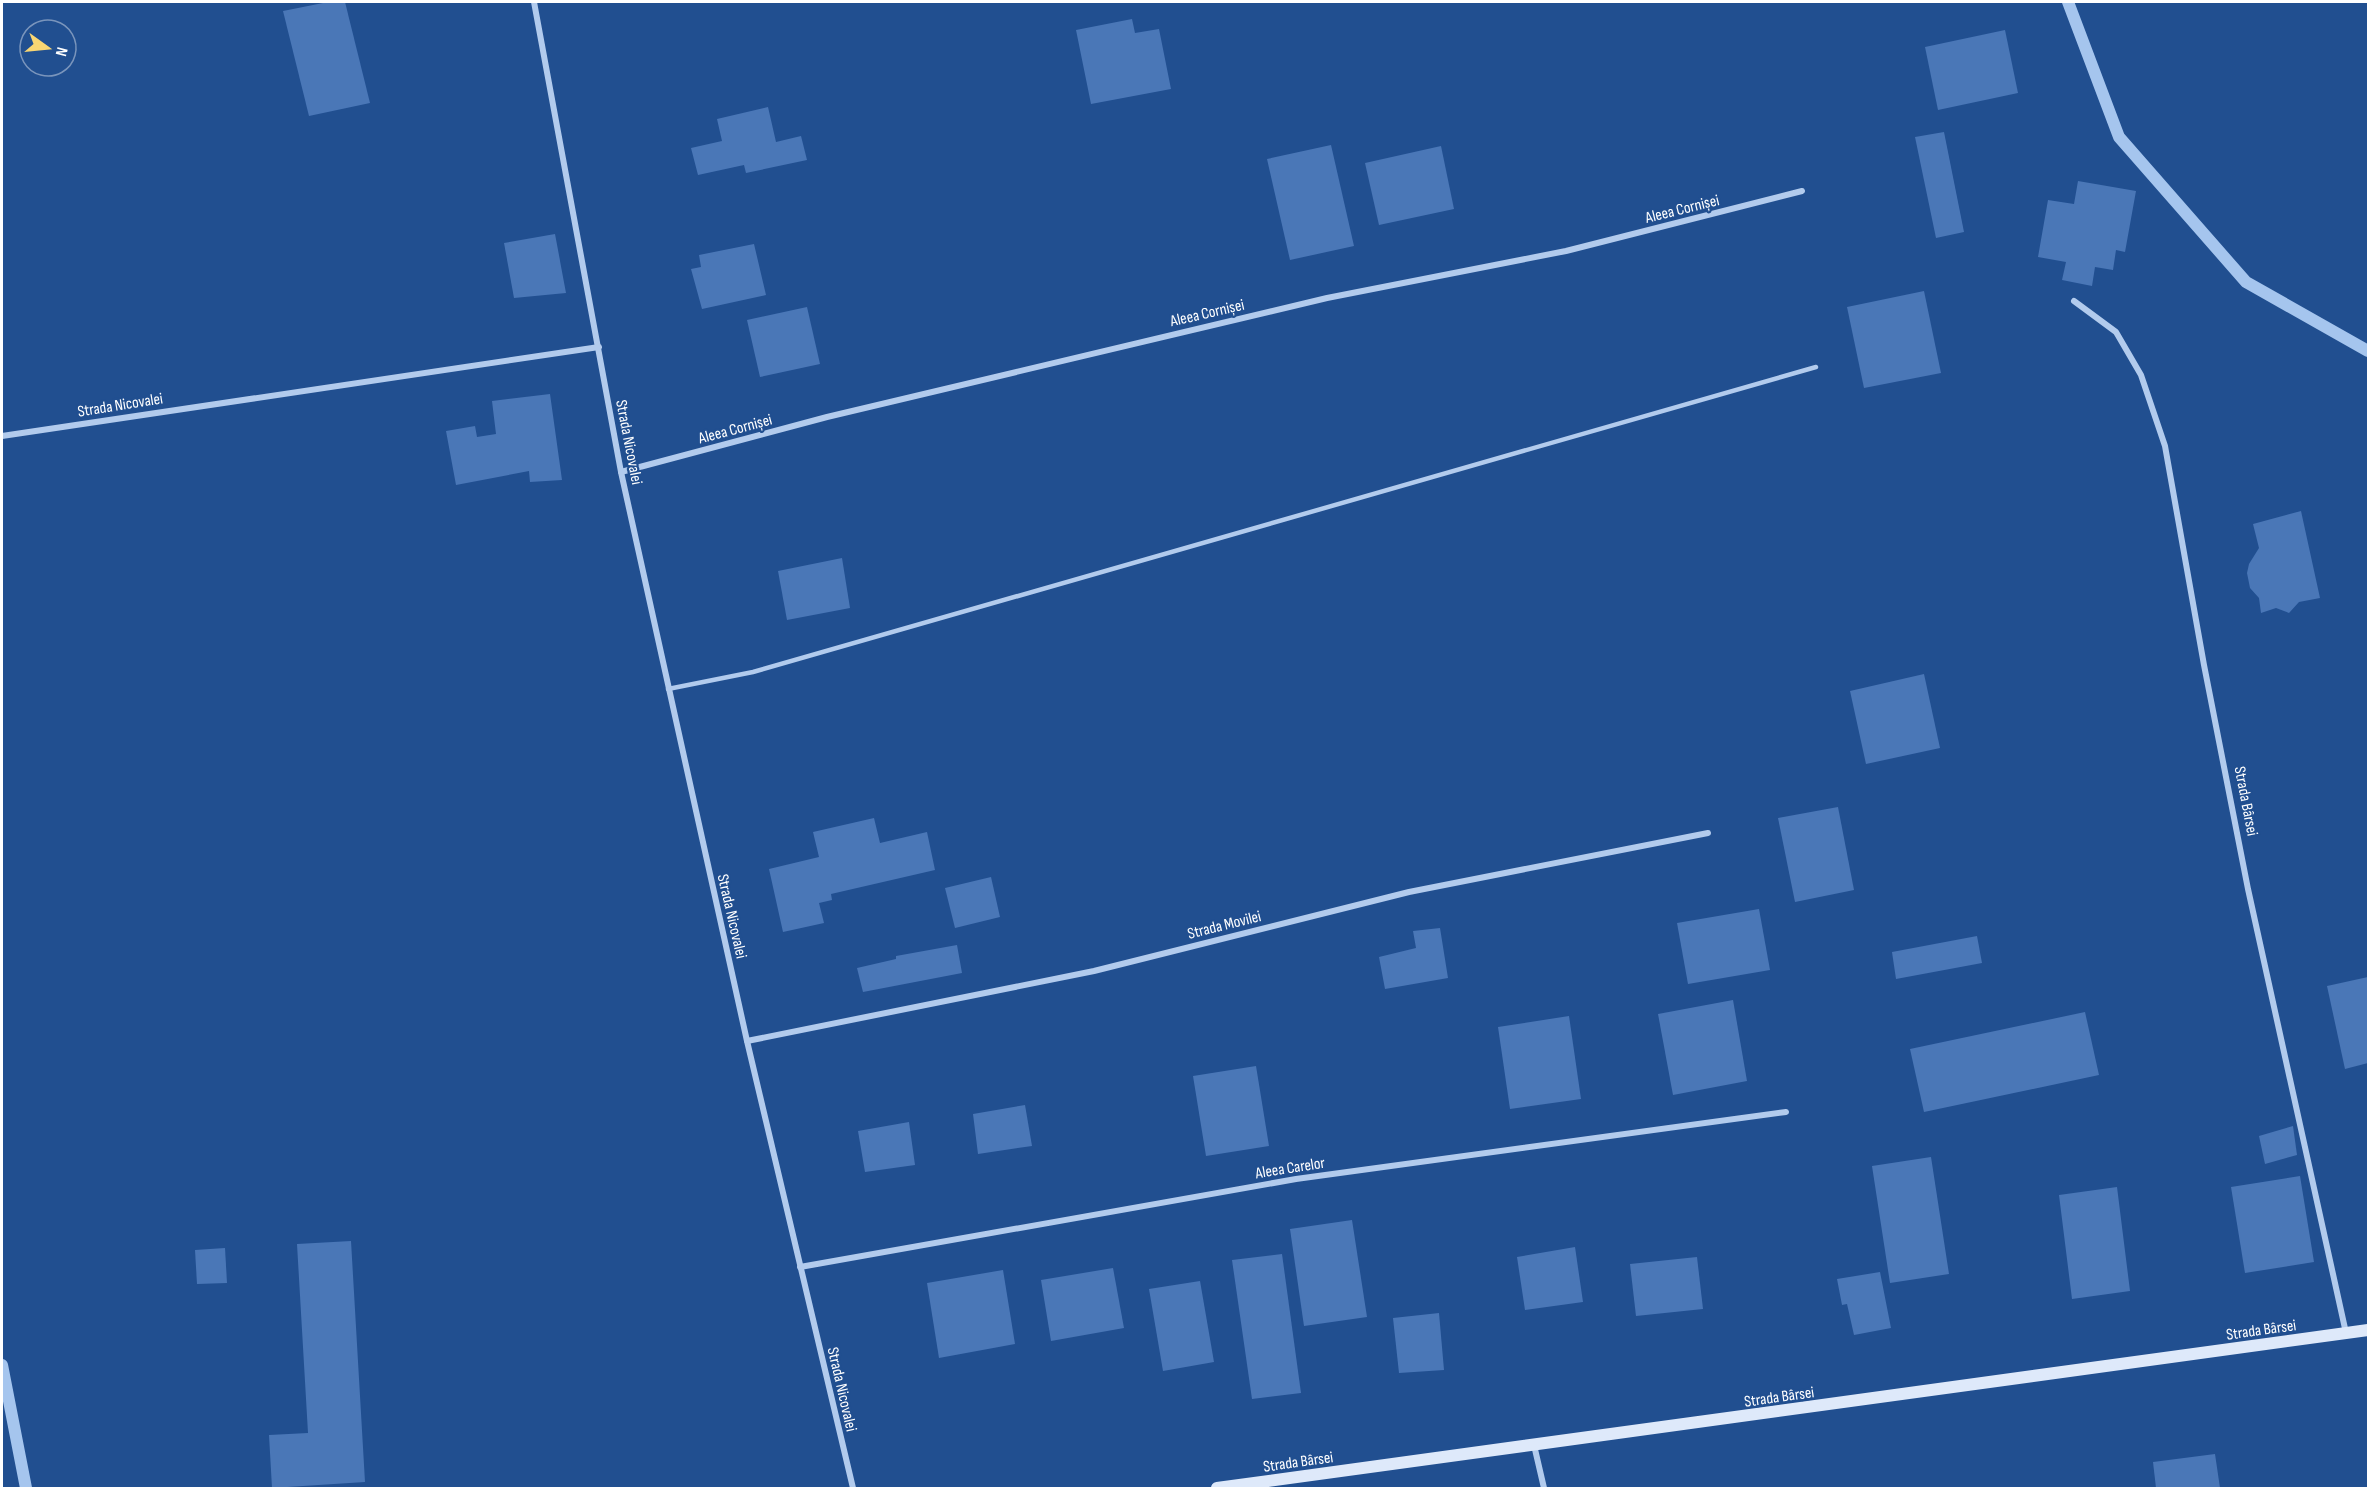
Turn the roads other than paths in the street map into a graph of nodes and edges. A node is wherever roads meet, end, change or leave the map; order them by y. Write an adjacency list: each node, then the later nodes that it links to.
1 (534, 2): 4 (street, Strada Nicovalei)
2 (1802, 191): 7 (street, Aleea Cornișei)
3 (2074, 301): 14 (street, Strada Bârsei)
4 (599, 347): 6 (street, Strada Nicovalei); 7 (street, Strada Nicovalei)
5 (1816, 367): 8 (lane)
6 (2, 436)
7 (621, 472): 8 (street, Strada Nicovalei)
8 (668, 688): 10 (street, Strada Nicovalei)
9 (1708, 833): 10 (street, Strada Movilei)
10 (747, 1041): 12 (street, Strada Nicovalei)
11 (1786, 1112): 12 (street, Aleea Carelor)
12 (800, 1267): 16 (street, Strada Nicovalei)
13 (2368, 1330): 14 (street, Strada Bârsei)
14 (2346, 1334): 15 (street, Strada Bârsei)
15 (1534, 1445): 17 (street, Strada Bârsei); 18 (street)
16 (853, 1488)
17 (1217, 1488)
18 (1544, 1488)

